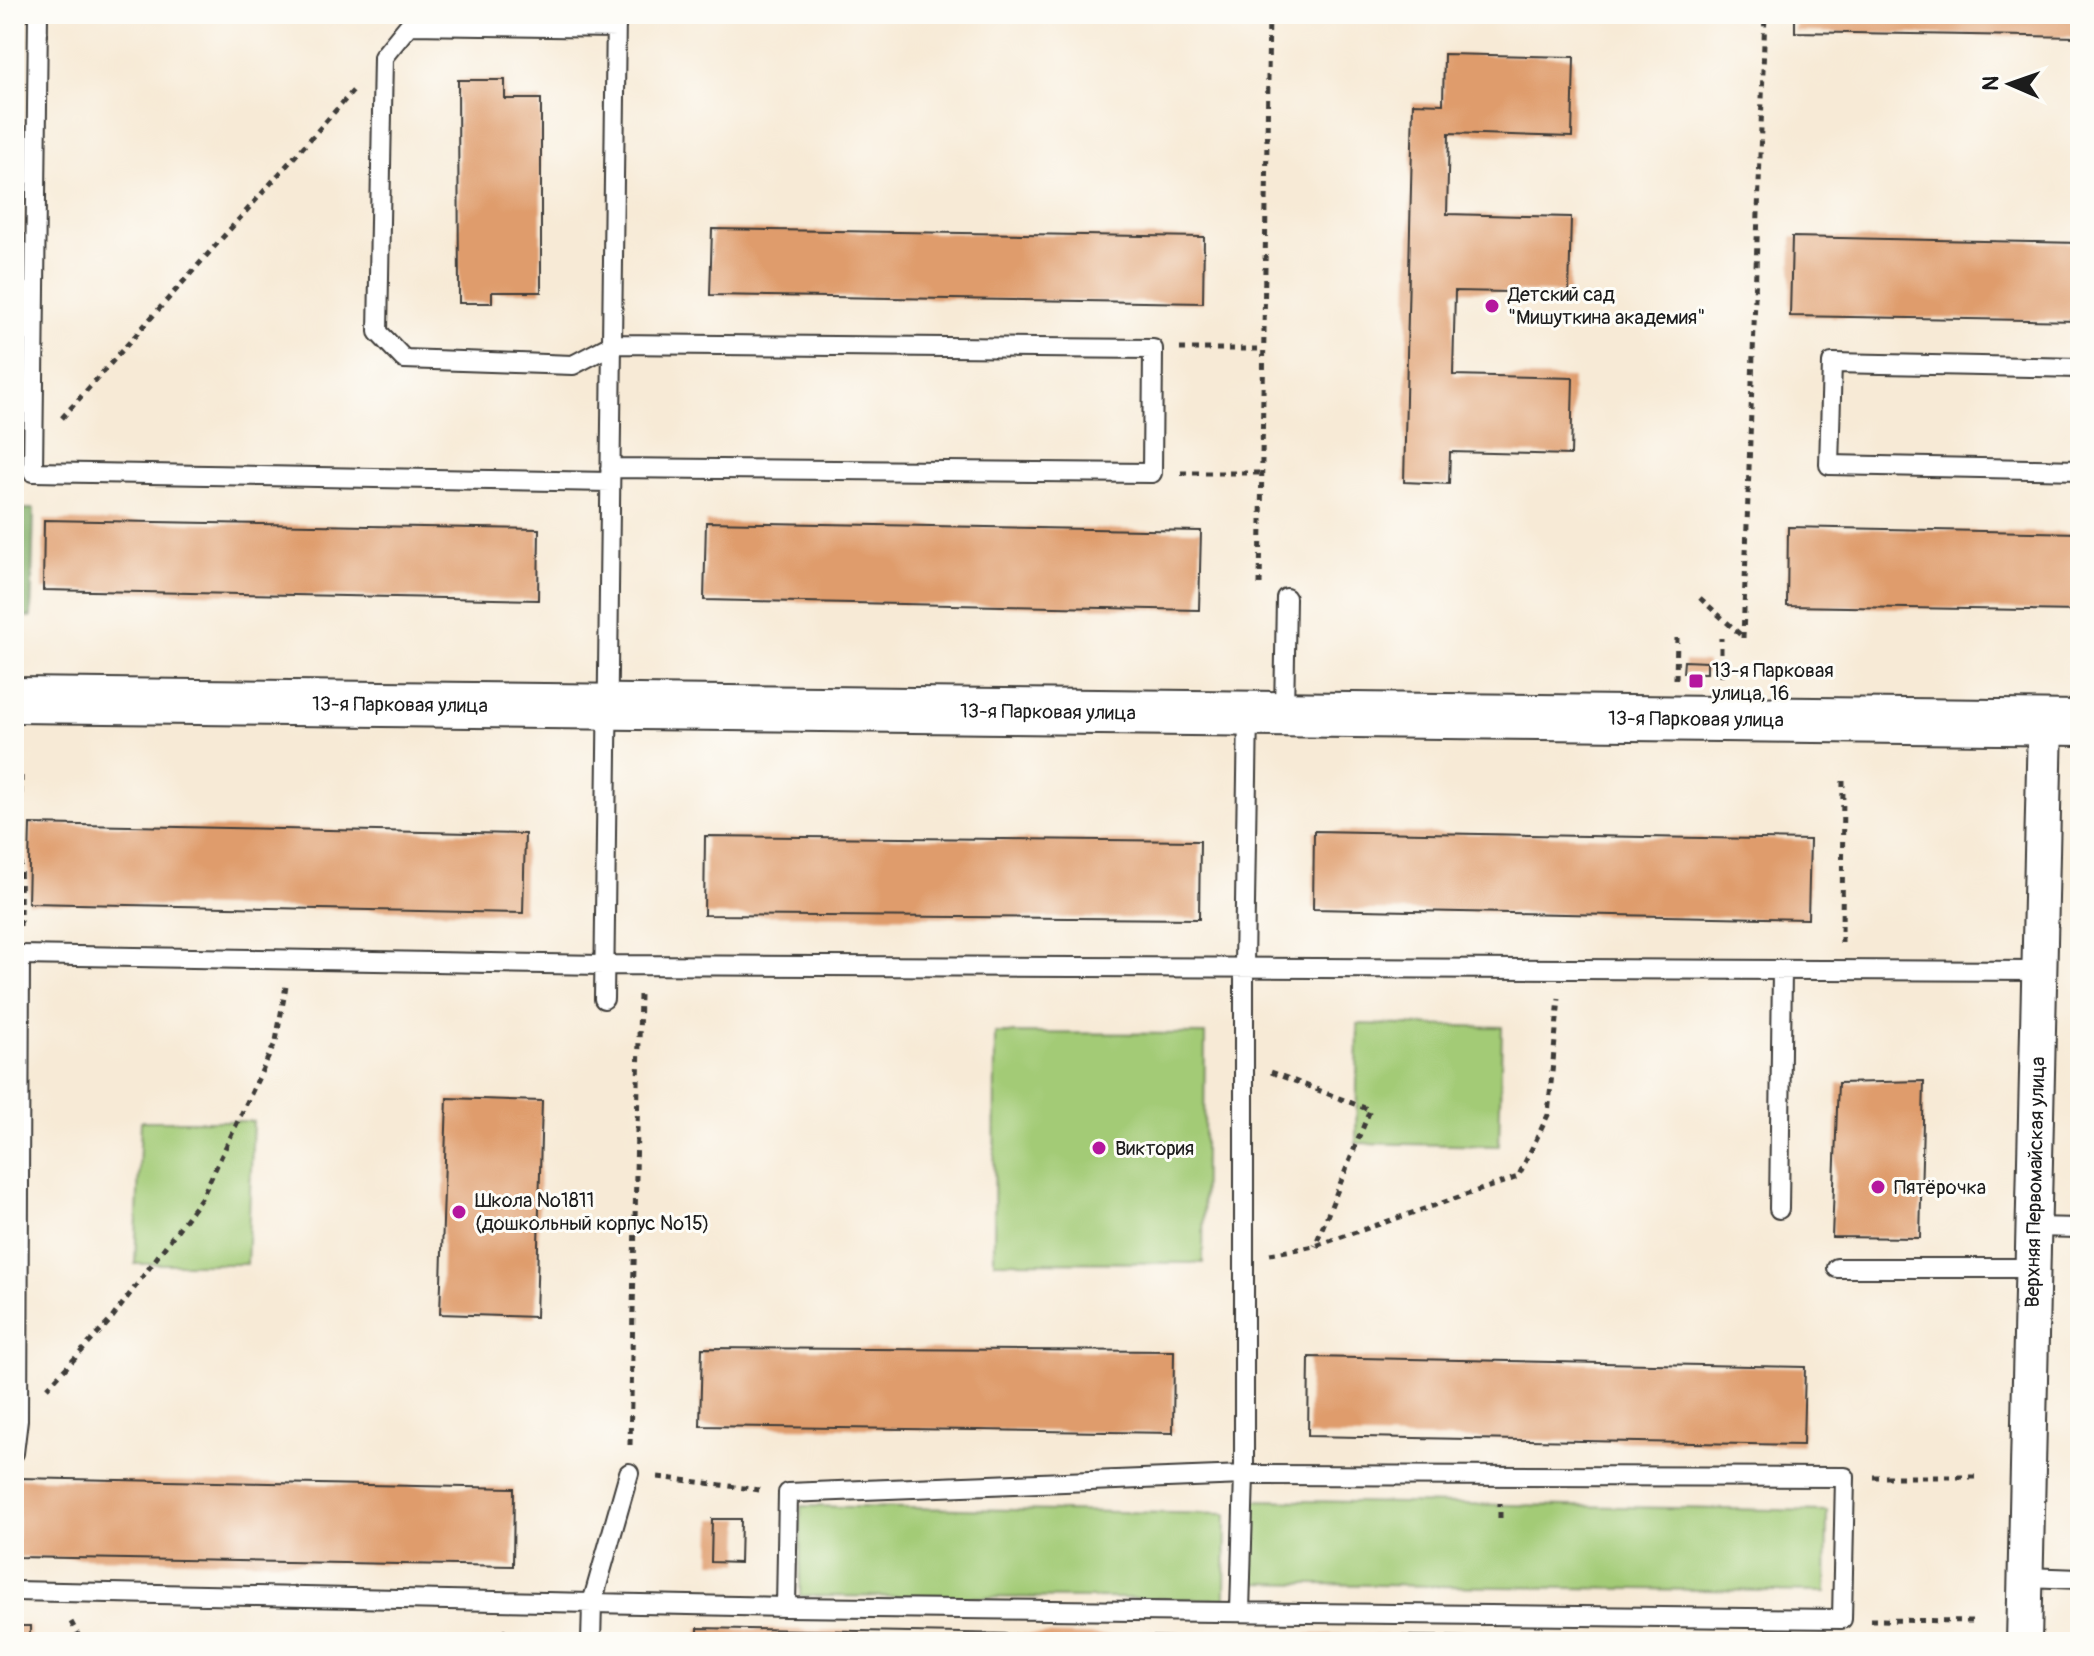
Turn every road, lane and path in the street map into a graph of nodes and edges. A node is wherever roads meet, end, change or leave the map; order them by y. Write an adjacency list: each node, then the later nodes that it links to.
1 (38, 14): 10 (lane)
2 (1269, 14): 8 (path)
3 (1765, 14): 16 (path)
4 (616, 21): 5 (lane); 6 (lane)
5 (383, 57): 6 (lane); 10 (path)
6 (613, 344): 7 (lane); 14 (lane)
7 (1153, 349): 8 (path); 12 (lane)
8 (1263, 349): 13 (path)
9 (2080, 368): 11 (lane)
10 (33, 452): 14 (lane)
11 (2080, 470)
12 (1152, 473): 13 (path); 14 (lane)
13 (1262, 473): 17 (path)
14 (610, 475): 23 (lane)
15 (1286, 598): 24 (lane)
16 (1700, 598)
17 (1260, 599)
18 (1677, 638): 20 (path)
19 (1721, 638): 21 (path)
20 (1686, 680)
21 (1708, 681)
22 (14, 700): 23 (street, 13-я Парковая улица)
23 (606, 707): 24 (street, 13-я Парковая улица); 31 (lane)
24 (1266, 712): 25 (street, 13-я Парковая улица); 32 (lane)
25 (2062, 723): 36 (street, Верхняя Первомайская улица)
26 (21, 775): 28 (path)
27 (1843, 780): 34 (path)
28 (20, 955): 29 (lane); 46 (lane)
29 (291, 962): 31 (lane); 46 (path)
30 (640, 963): 31 (lane); 32 (lane); 48 (path)
31 (603, 965): 37 (lane)
32 (1244, 966): 33 (lane); 38 (lane)
33 (1561, 969): 35 (lane); 42 (path)
34 (1841, 969): 35 (lane); 36 (lane)
35 (1782, 970): 39 (lane)
36 (2040, 971): 40 (street, Верхняя Первомайская улица)
37 (604, 999)
38 (1244, 1061): 42 (path); 43 (lane)
39 (1779, 1209)
40 (2033, 1227): 41 (lane); 45 (street, Верхняя Первомайская улица)
41 (2080, 1228)
42 (1315, 1246): 43 (path)
43 (1244, 1259): 49 (lane)
44 (1837, 1268): 45 (lane)
45 (2032, 1268): 53 (street, Верхняя Первомайская улица)
46 (18, 1420): 47 (lane)
47 (14, 1453)
48 (629, 1473): 52 (path); 56 (lane)
49 (1244, 1475): 50 (lane); 52 (lane); 58 (lane)
50 (1845, 1477): 51 (path); 59 (lane)
51 (1976, 1477)
52 (788, 1493): 57 (lane)
53 (2026, 1577): 54 (lane); 64 (street, Верхняя Первомайская улица)
54 (2080, 1579)
55 (14, 1591): 56 (lane)
56 (592, 1603): 57 (lane); 63 (lane)
57 (786, 1607): 58 (lane)
58 (1240, 1611): 59 (lane)
59 (1842, 1619): 60 (path)
60 (1975, 1621)
61 (73, 1623): 62 (path)
62 (82, 1642)
63 (591, 1642)
64 (2024, 1642)

